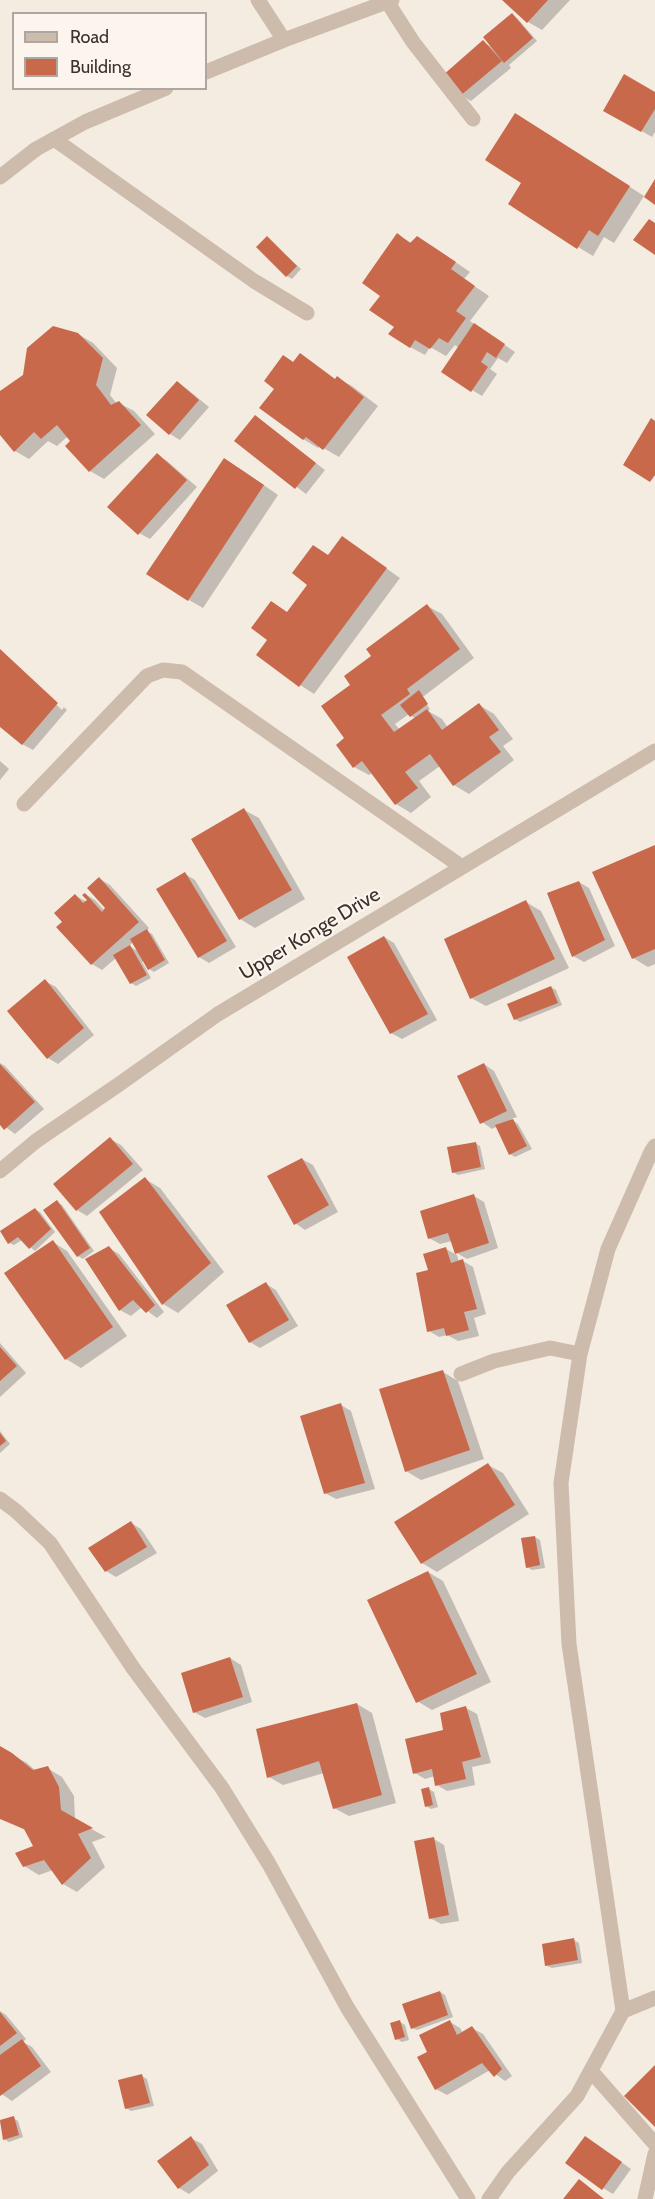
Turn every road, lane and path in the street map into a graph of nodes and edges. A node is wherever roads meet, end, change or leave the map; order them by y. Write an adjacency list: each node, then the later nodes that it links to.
1 (258, 0): 3 (street)
2 (390, 1): 3 (street); 6 (street)
3 (284, 40): 4 (street)
4 (207, 72)
5 (161, 90): 7 (street)
6 (473, 119)
7 (54, 139): 8 (street); 9 (street)
8 (0, 177)
9 (307, 314)
10 (655, 751): 12 (street, Upper Konge Drive)
11 (24, 804): 12 (street)
12 (462, 867): 14 (street, Upper Konge Drive)
13 (655, 1146): 15 (street)
14 (0, 1171)
15 (580, 1354): 16 (street); 19 (street)
16 (461, 1374)
17 (0, 1499): 23 (street)
18 (655, 1998): 19 (street)
19 (623, 2011): 20 (street)
20 (591, 2071): 21 (street); 24 (street)
21 (655, 2144)
22 (655, 2154): 25 (street)
23 (468, 2199)
24 (489, 2199)
25 (645, 2199)

